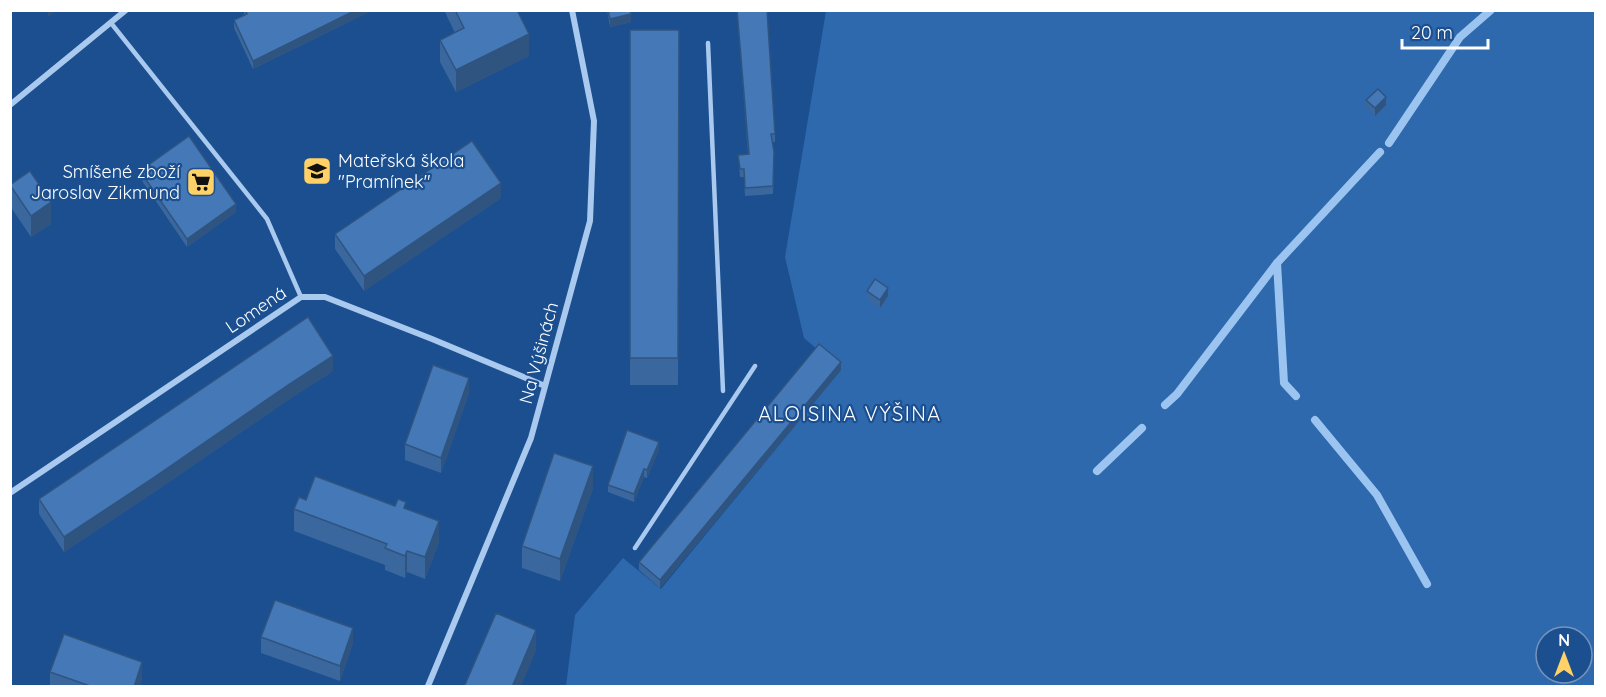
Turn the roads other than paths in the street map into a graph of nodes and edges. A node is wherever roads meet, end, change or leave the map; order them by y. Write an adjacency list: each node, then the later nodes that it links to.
1 (126, 10): 3 (street)
2 (572, 10): 8 (street, Na Výšinách)
3 (111, 23): 5 (street); 6 (lane)
4 (708, 43): 9 (lane)
5 (10, 105)
6 (301, 297): 8 (street, Lomená); 10 (street, Lomená)
7 (755, 366): 11 (lane)
8 (545, 386): 12 (street, Na Výšinách)
9 (723, 391)
10 (10, 493)
11 (635, 548)
12 (428, 687)

